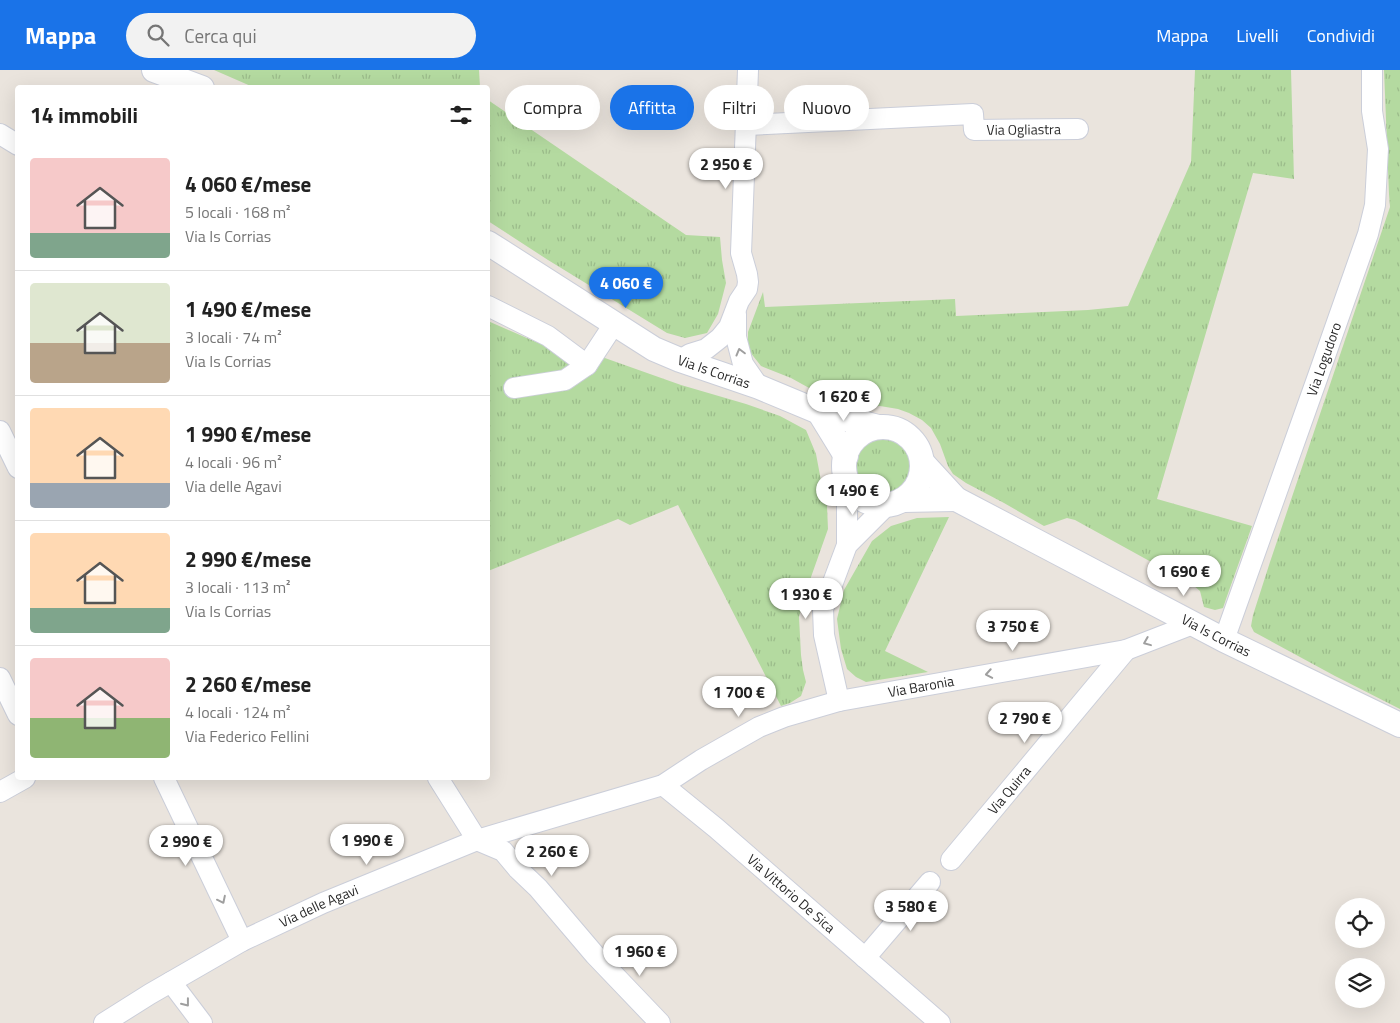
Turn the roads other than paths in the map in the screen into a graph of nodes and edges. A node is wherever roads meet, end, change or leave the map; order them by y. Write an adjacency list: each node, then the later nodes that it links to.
1 (154, 70): 4 (street)
2 (748, 70): 5 (street)
3 (1372, 70): 30 (street, Via Logudoro)
4 (194, 85)
5 (748, 85)
6 (774, 124): 7 (street, Via Ogliastra)
7 (1078, 128)
8 (747, 130): 13 (street)
9 (0, 134): 10 (street)
10 (15, 143)
11 (490, 244): 14 (street, Via Is Corrias)
12 (490, 307): 16 (street)
13 (736, 312): 15 (street); 17 (street, one-way to 13)
14 (614, 324): 15 (street, Via Is Corrias); 16 (street)
15 (680, 360): 17 (street, Via Is Corrias)
16 (587, 365): 18 (street)
17 (759, 387): 19 (street, Via Is Corrias)
18 (514, 388)
19 (819, 412): 20 (street, Via Is Corrias); 22 (street)
20 (878, 427): 22 (street); 24 (street)
21 (0, 431): 23 (street)
22 (846, 456): 25 (street)
23 (15, 462)
24 (922, 462): 26 (street, Via Is Corrias); 27 (street)
25 (848, 481): 27 (street); 28 (street)
26 (956, 499): 27 (street, Via Is Corrias); 29 (street, Via Is Corrias)
27 (895, 502): 28 (street)
28 (847, 545): 33 (street)
29 (1193, 624): 30 (street, Via Is Corrias); 31 (street, Via Baronia, one-way to 31)
30 (1224, 640): 35 (street, Via Is Corrias)
31 (1126, 650): 33 (street, Via Baronia, one-way to 33); 42 (street, Via Quirra)
32 (0, 678): 34 (street)
33 (839, 701): 39 (street, Via Baronia)
34 (15, 709)
35 (1400, 725)
36 (21, 780): 40 (street)
37 (165, 780): 44 (street, one-way to 44)
38 (439, 780): 41 (street)
39 (663, 786): 41 (street, Via delle Agavi); 45 (street, Via Vittorio De Sica)
40 (0, 792)
41 (477, 840): 44 (street, Via delle Agavi); 49 (street)
42 (951, 860)
43 (930, 882): 45 (street)
44 (242, 941): 46 (street, Via delle Agavi)
45 (865, 958): 50 (street, Via Vittorio De Sica)
46 (171, 982): 47 (street, Via delle Agavi); 48 (street, one-way to 48)
47 (104, 1023)
48 (202, 1023)
49 (660, 1023)
50 (940, 1023)

